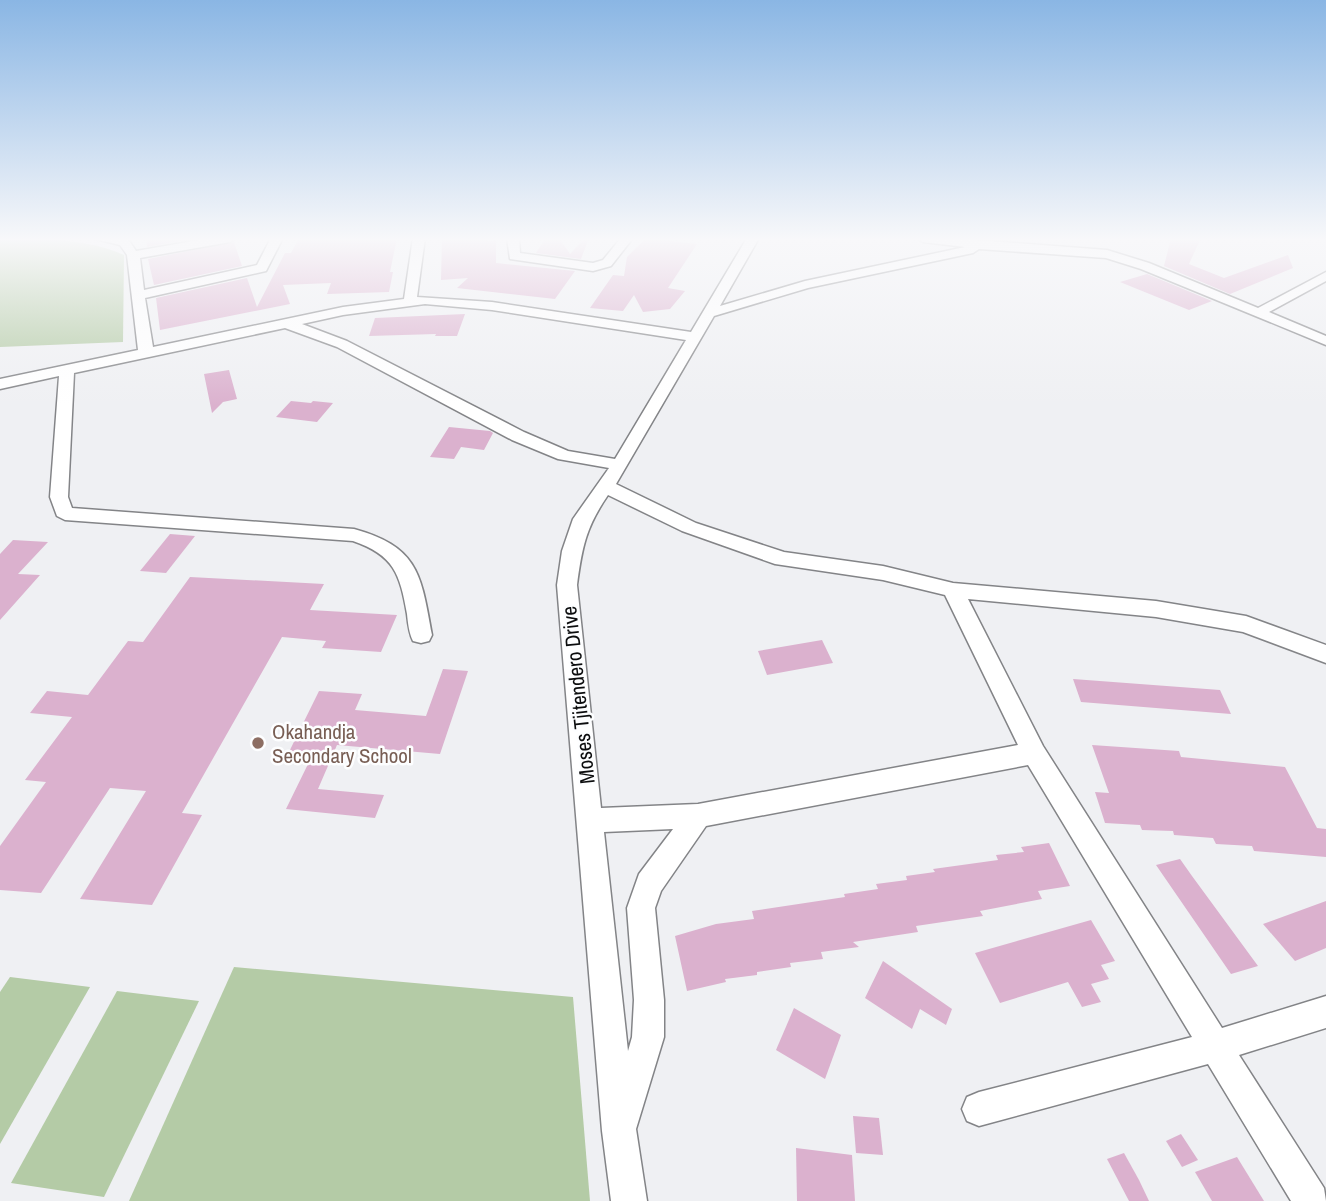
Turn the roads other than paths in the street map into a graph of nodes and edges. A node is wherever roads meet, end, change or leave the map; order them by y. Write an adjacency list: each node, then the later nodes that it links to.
1 (143, 294): 7 (street)
2 (411, 294): 8 (street)
3 (721, 294): 9 (street, Moses Tjitendero Drive)
4 (774, 294): 9 (street)
5 (1212, 294): 10 (street)
6 (1293, 294): 10 (street)
7 (139, 295): 14 (street)
8 (410, 301): 11 (street); 12 (street)
9 (710, 313): 12 (street, Moses Tjitendero Drive)
10 (1258, 313): 13 (street)
11 (286, 323): 14 (street); 17 (street)
12 (696, 337): 17 (street, Moses Tjitendero Drive)
13 (1326, 341)
14 (146, 353): 15 (street)
15 (67, 370): 16 (street); 20 (street)
16 (0, 384)
17 (620, 464): 18 (street, Moses Tjitendero Drive)
18 (605, 486): 19 (street); 24 (street, Moses Tjitendero Drive)
19 (953, 590): 21 (street); 22 (street)
20 (421, 635)
21 (1326, 654)
22 (1034, 753): 23 (street); 26 (street)
23 (698, 816): 24 (street); 28 (street)
24 (591, 821): 28 (street, Moses Tjitendero Drive)
25 (1326, 1012): 26 (street)
26 (1213, 1046): 27 (street); 30 (street)
27 (979, 1109)
28 (619, 1131): 29 (street, Moses Tjitendero Drive)
29 (629, 1201)
30 (1311, 1201)

